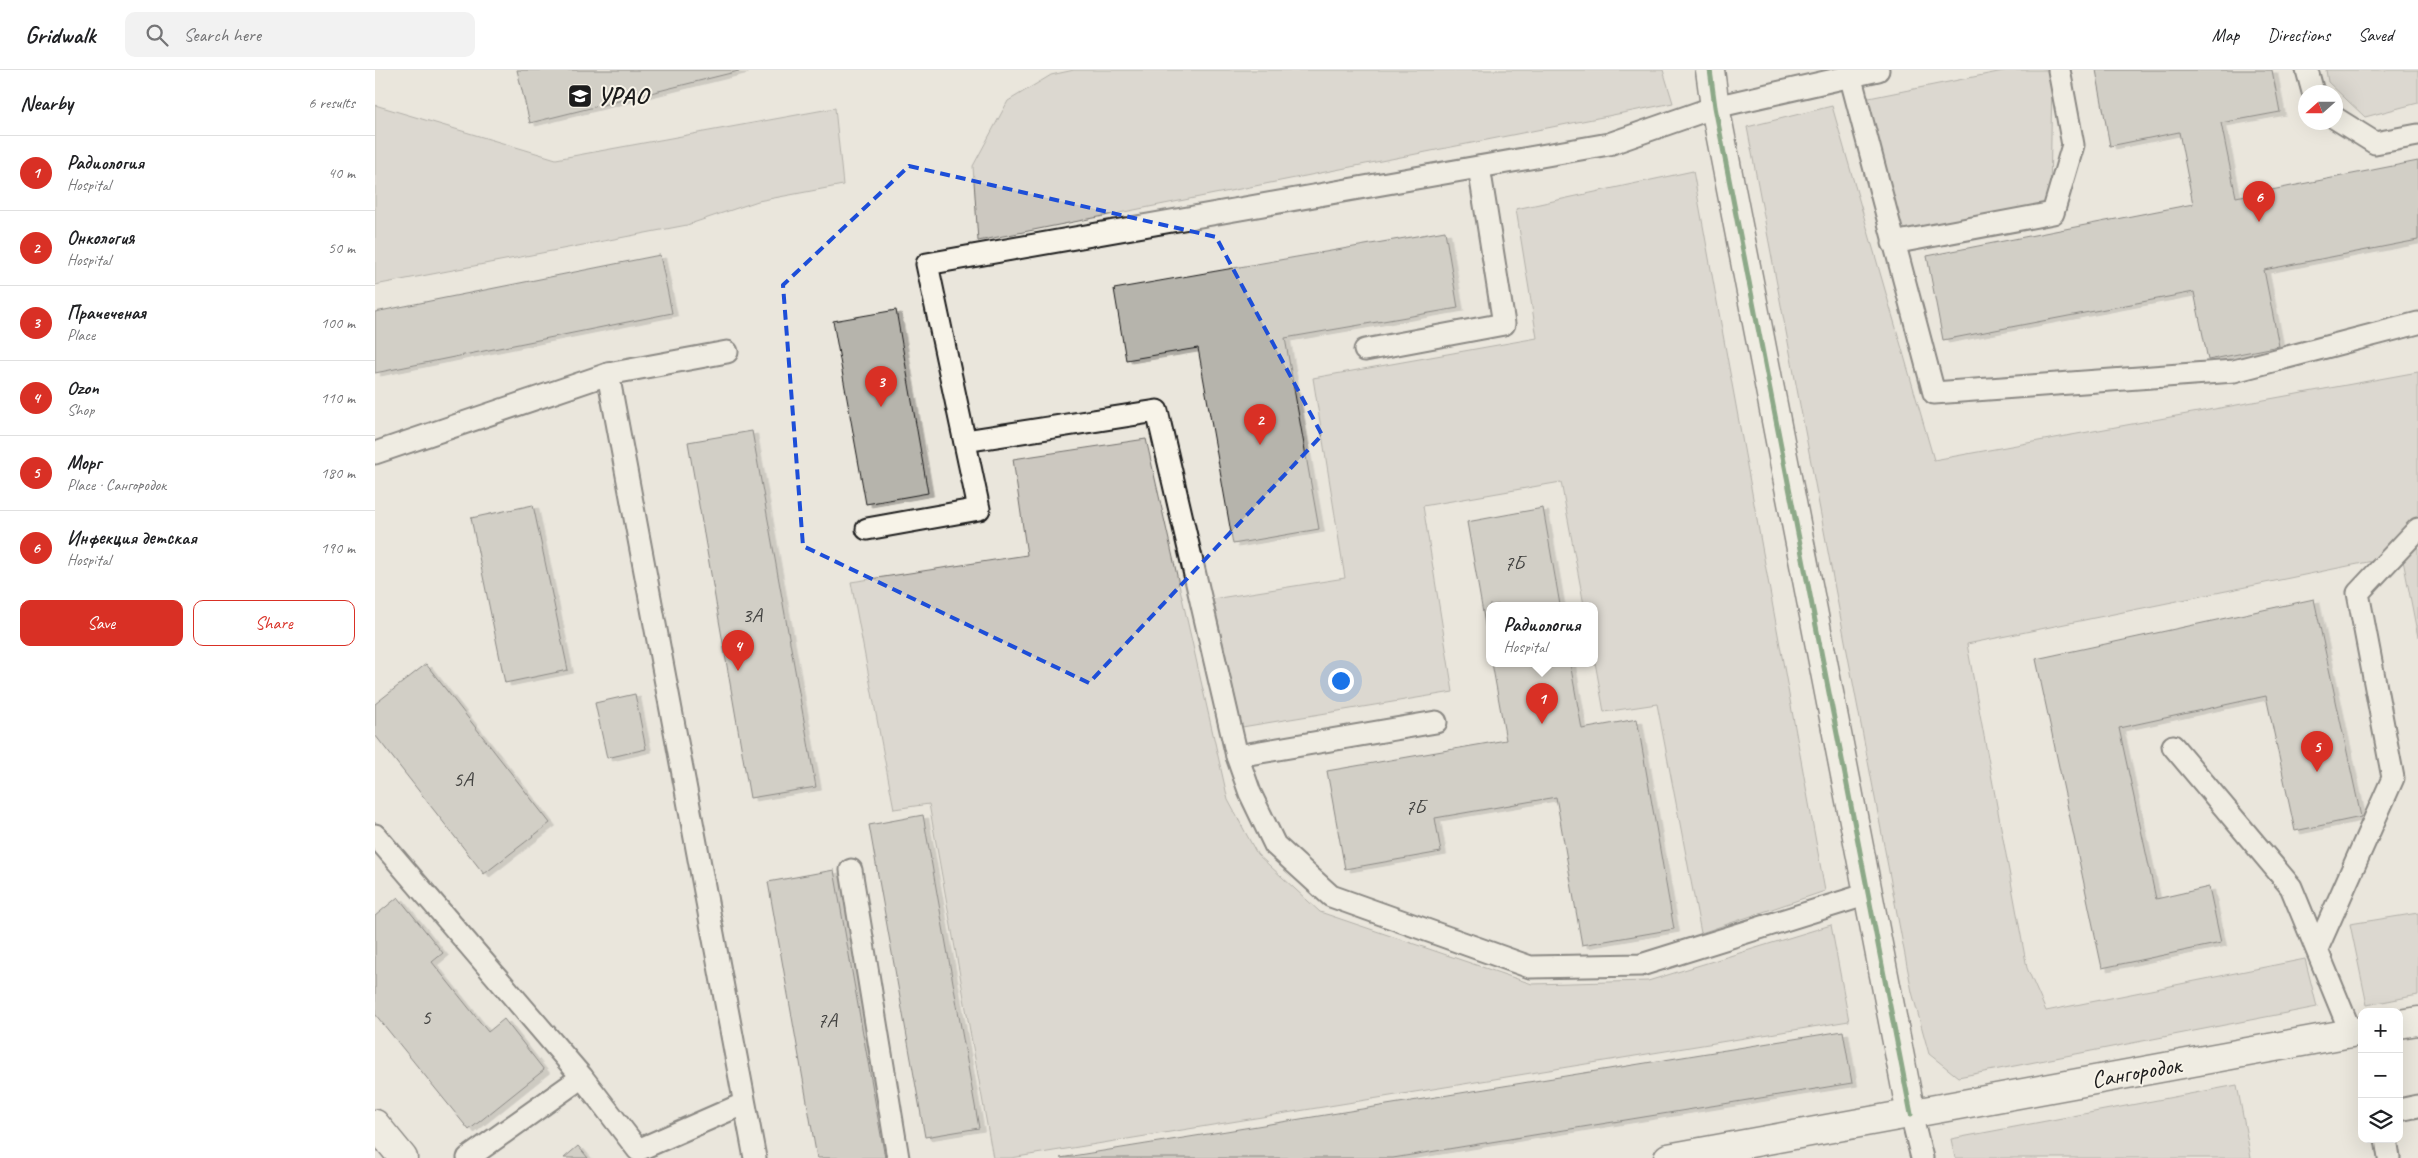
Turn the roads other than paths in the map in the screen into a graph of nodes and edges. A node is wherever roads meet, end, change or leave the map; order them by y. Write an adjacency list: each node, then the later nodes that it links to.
1 (1710, 70): 7 (street)
2 (1877, 70): 5 (lane)
3 (2059, 70): 11 (lane)
4 (2307, 70): 6 (lane)
5 (1850, 75): 7 (lane); 11 (lane)
6 (2311, 85)
7 (1715, 107): 10 (lane); 25 (street)
8 (2343, 123): 9 (lane)
9 (2418, 135)
10 (1479, 167): 13 (lane); 16 (lane)
11 (1893, 243): 12 (lane)
12 (2418, 323)
13 (1365, 350)
14 (727, 352): 15 (lane)
15 (608, 374): 17 (lane); 31 (lane)
16 (965, 441): 18 (lane); 22 (lane)
17 (375, 453)
18 (867, 529)
19 (2418, 529): 26 (lane)
20 (1436, 722): 22 (lane)
21 (2173, 746): 26 (lane)
22 (1237, 756): 25 (lane)
23 (376, 838): 30 (lane)
24 (851, 870): 40 (lane)
25 (1868, 894): 34 (street)
26 (2317, 949): 29 (lane)
27 (2418, 1020): 28 (street)
28 (2403, 1023)
29 (2358, 1035): 34 (street, Сангородок)
30 (582, 1077): 31 (lane); 38 (lane)
31 (743, 1104): 39 (lane)
32 (2418, 1106): 33 (lane)
33 (2403, 1109)
34 (1911, 1114): 41 (street, Сангородок); 42 (lane)
35 (375, 1124): 37 (street)
36 (2387, 1143): 43 (lane)
37 (403, 1158)
38 (468, 1158)
39 (755, 1158)
40 (898, 1158)
41 (1668, 1158)
42 (1922, 1158)
43 (2389, 1158)

